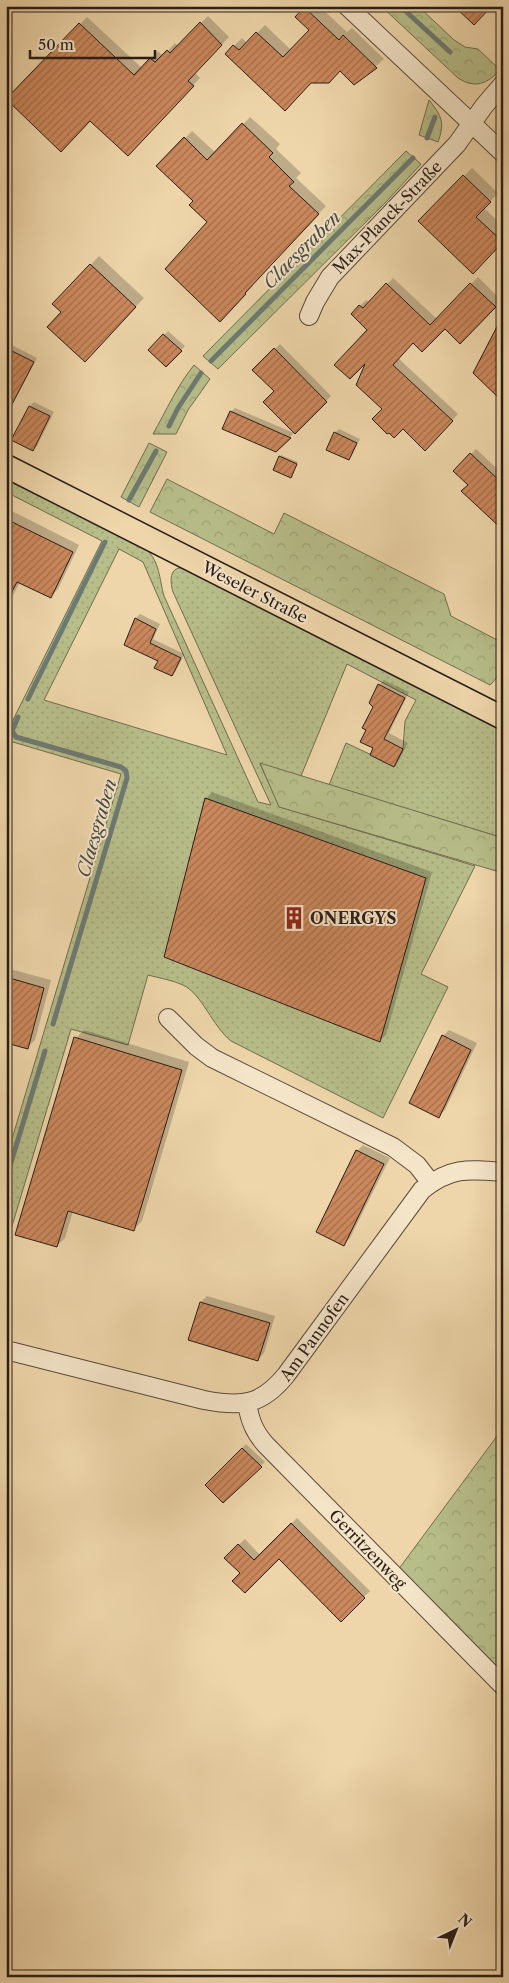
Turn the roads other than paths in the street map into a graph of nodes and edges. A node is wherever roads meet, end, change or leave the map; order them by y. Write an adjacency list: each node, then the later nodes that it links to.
1 (347, 6): 3 (street)
2 (503, 84): 3 (street, Max-Planck-Straße)
3 (472, 124): 4 (street); 5 (street, Max-Planck-Straße)
4 (503, 153)
5 (309, 316)
6 (6, 466): 7 (main road, Weseler Straße)
7 (503, 718)
8 (168, 1018): 10 (street)
9 (503, 1172): 10 (street, Am Pannofen)
10 (431, 1183): 12 (street, Am Pannofen)
11 (6, 1350): 12 (street, Am Pannofen)
12 (247, 1404): 13 (street, Gerritzenweg)
13 (503, 1686)

